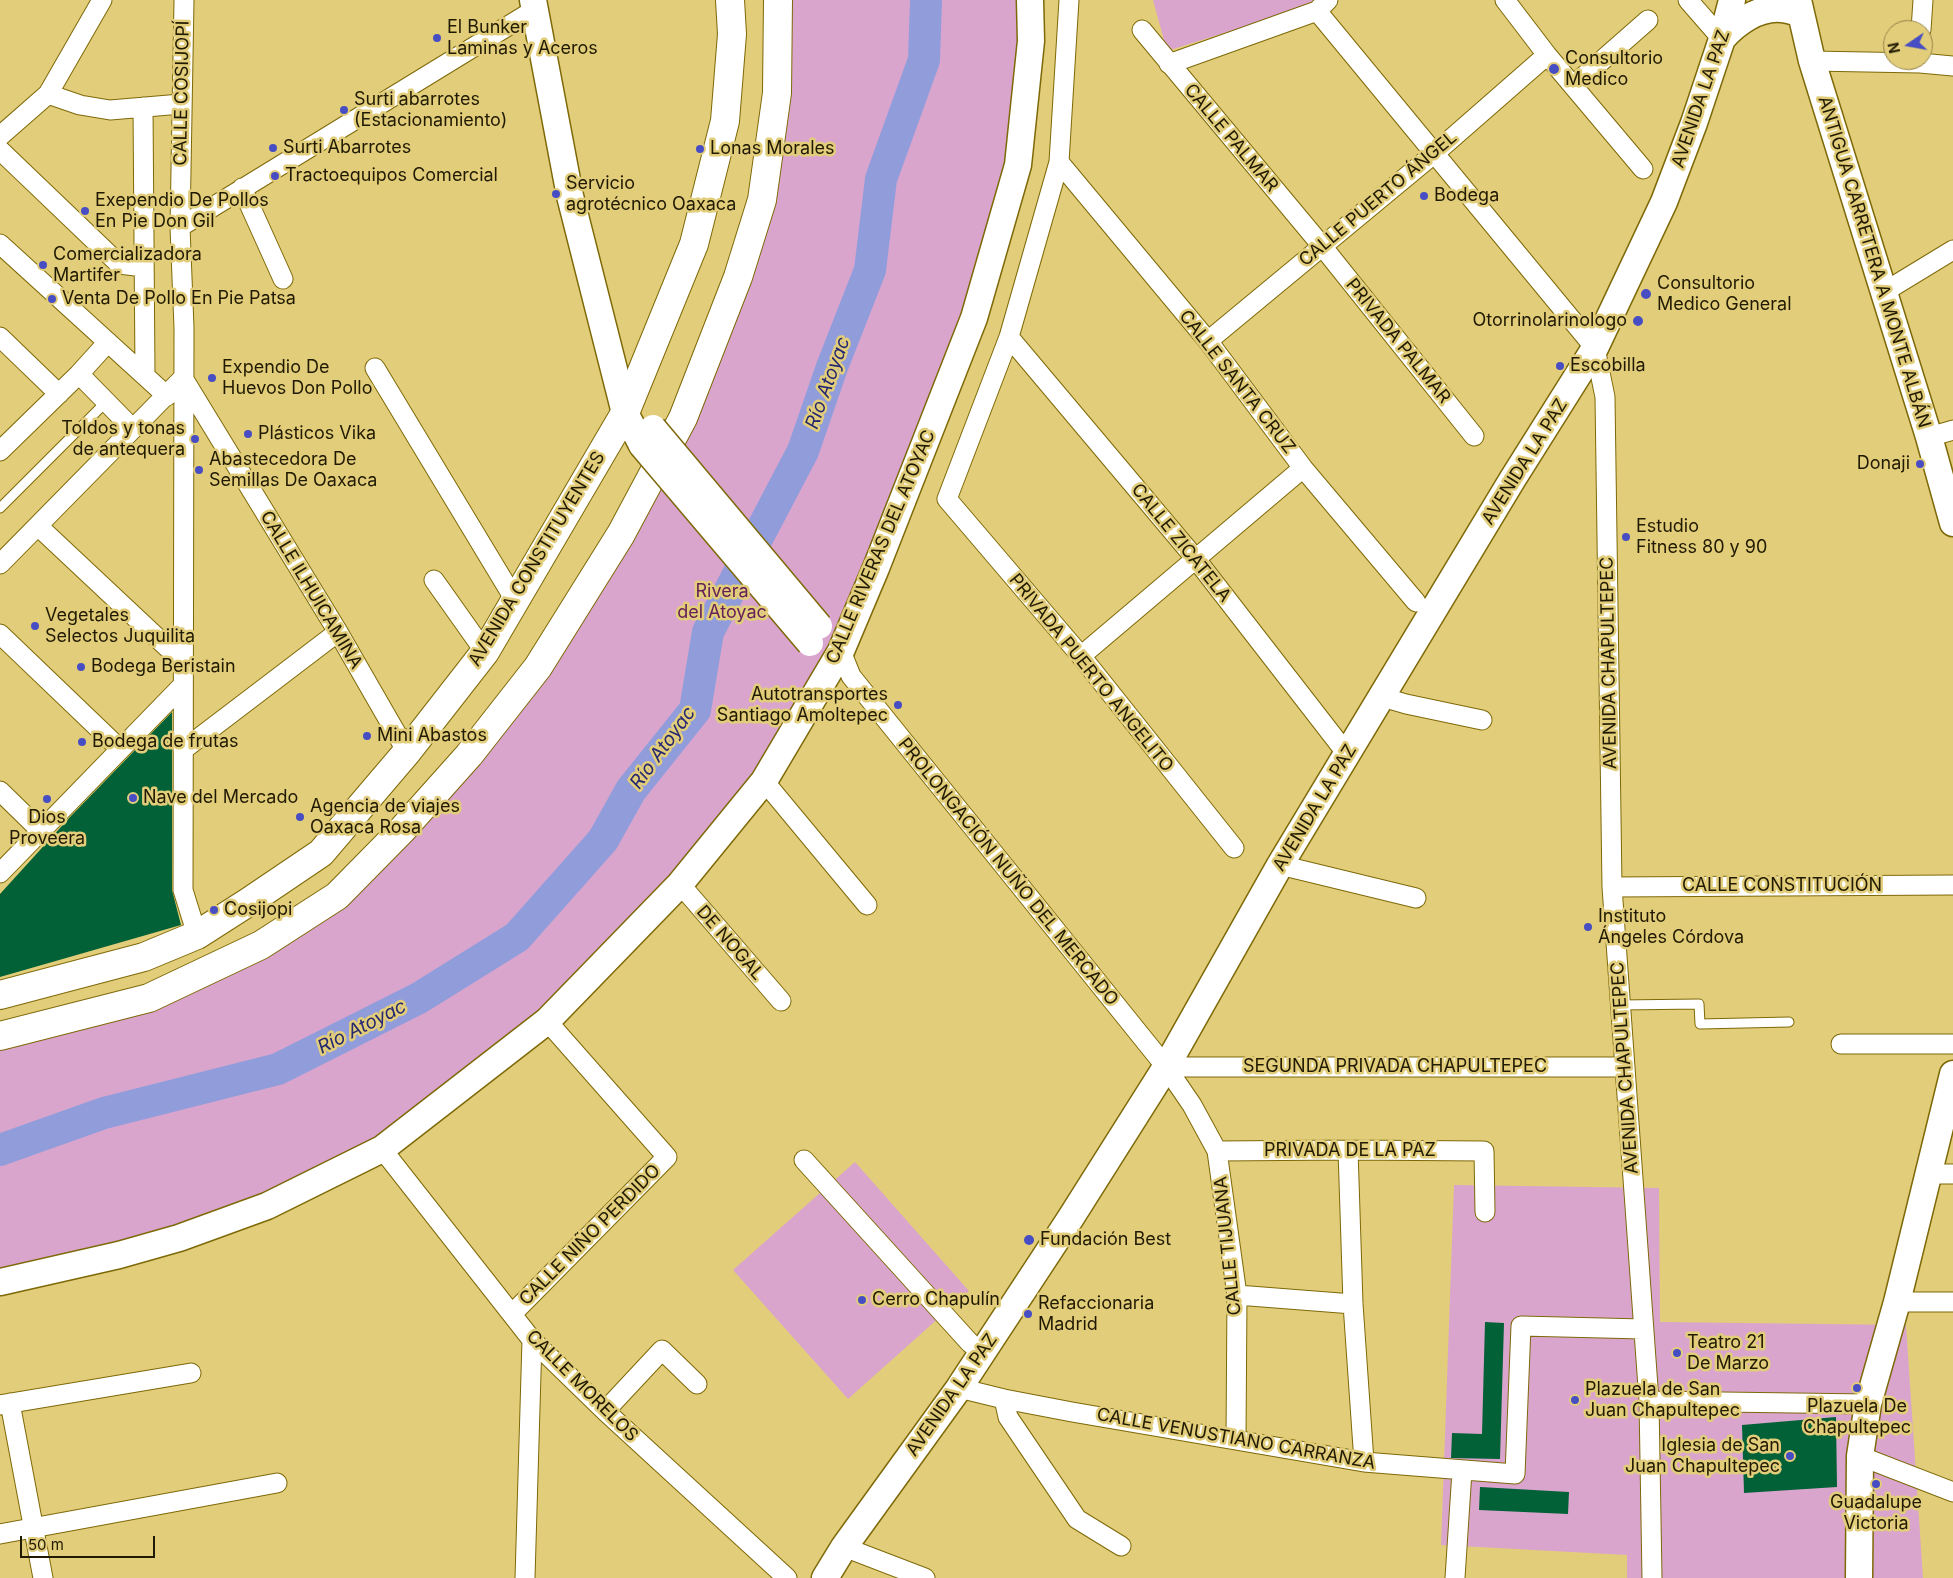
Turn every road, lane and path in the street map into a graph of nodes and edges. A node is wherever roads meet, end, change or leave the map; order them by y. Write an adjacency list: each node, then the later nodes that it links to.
1 (102, 0): 25 (street)
2 (185, 0): 26 (street, CALLE COSIJOPÍ)
3 (730, 0): 52 (main road, AVENIDA CONSTITUYENTES)
4 (778, 0): 97 (main road)
5 (1030, 0): 72 (street, CALLE RIVERAS DEL ATOYAC)
6 (1069, 0): 31 (street)
7 (1505, 0): 18 (street)
8 (1688, 0): 17 (street)
9 (1732, 0): 17 (street, AVENIDA LA PAZ)
10 (1923, 0): 15 (street)
11 (534, 5): 33 (street); 52 (street)
12 (1322, 5): 21 (street); 30 (street)
13 (1799, 6): 17 (street); 19 (street, ANTIGUA CARRETERA A MONTE ALBÁN)
14 (1648, 20): 24 (street)
15 (1921, 20)
16 (1142, 30): 21 (street, CALLE PALMAR)
17 (1722, 39): 45 (street, AVENIDA LA PAZ)
18 (1547, 55): 24 (street); 30 (street, CALLE PUERTO ÁNGEL)
19 (1812, 61): 20 (street); 40 (street, ANTIGUA CARRETERA A MONTE ALBÁN)
20 (1883, 62)
21 (1169, 64): 36 (street, CALLE PALMAR)
22 (1933, 64): 23 (street)
23 (1953, 66)
24 (1574, 85): 32 (street)
25 (48, 94): 27 (street); 28 (street)
26 (181, 104): 27 (street); 34 (street, CALLE COSIJOPÍ)
27 (142, 107): 38 (street)
28 (0, 136)
29 (0, 150): 38 (street)
30 (1435, 153): 36 (street, CALLE PUERTO ÁNGEL); 45 (street)
31 (1059, 162): 42 (street); 43 (street, CALLE SANTA CRUZ)
32 (1643, 169)
33 (242, 188): 34 (street); 39 (street)
34 (180, 227): 49 (street, CALLE COSIJOPÍ)
35 (0, 244): 44 (street)
36 (1322, 246): 43 (street, CALLE PUERTO ÁNGEL); 56 (street, PRIVADA PALMAR)
37 (1953, 250): 40 (street)
38 (144, 267): 48 (street)
39 (283, 279)
40 (1884, 292): 55 (street, ANTIGUA CARRETERA A MONTE ALBÁN)
41 (0, 337): 50 (street)
42 (1009, 337): 62 (street, CALLE ZICATELA); 70 (street, PRIVADA PUERTO ANGELITO)
43 (1208, 341): 58 (street, CALLE SANTA CRUZ)
44 (108, 342): 47 (street); 48 (street)
45 (1595, 348): 74 (street, AVENIDA LA PAZ); 88 (street, AVENIDA CHAPULTEPEC)
46 (375, 368): 65 (street)
47 (79, 374): 50 (street); 53 (street)
48 (145, 375): 51 (street)
49 (183, 378): 51 (street); 67 (street, CALLE ILHUICAMINA); 71 (street, CALLE COSIJOPÍ)
50 (59, 394): 57 (street)
51 (168, 396): 54 (street)
52 (624, 398): 65 (main road, AVENIDA CONSTITUYENTES); 72 (street, bridge)
53 (106, 402): 54 (street); 59 (lane)
54 (133, 429): 61 (street)
55 (1941, 434): 60 (street, ANTIGUA CARRETERA A MONTE ALBÁN)
56 (1474, 436)
57 (3, 442)
58 (1303, 468): 62 (street); 66 (street, CALLE SANTA CRUZ)
59 (0, 508)
60 (1953, 523)
61 (38, 526): 63 (street); 71 (street)
62 (1195, 558): 70 (street); 79 (street, CALLE ZICATELA)
63 (0, 564)
64 (434, 580): 69 (street)
65 (515, 600): 69 (main road, AVENIDA CONSTITUYENTES)
66 (1416, 602)
67 (338, 632): 77 (street); 78 (street, CALLE ILHUICAMINA)
68 (0, 634): 76 (street)
69 (485, 652): 78 (main road, AVENIDA CONSTITUYENTES)
70 (1080, 656): 83 (street, PRIVADA PUERTO ANGELITO)
71 (184, 664): 73 (street, CALLE COSIJOPÍ)
72 (840, 665): 80 (street, CALLE RIVERAS DEL ATOYAC); 100 (street, PROLONGACIÓN NUÑO DEL MERCADO)
73 (182, 686): 76 (street); 77 (street, CALLE COSIJOPÍ)
74 (1382, 697): 75 (street); 79 (street, AVENIDA LA PAZ)
75 (1482, 720)
76 (120, 749): 82 (street)
77 (183, 750): 91 (street, CALLE COSIJOPÍ)
78 (406, 752): 91 (main road, AVENIDA CONSTITUYENTES)
79 (1347, 754): 84 (street, AVENIDA LA PAZ)
80 (764, 781): 86 (street, CALLE RIVERAS DEL ATOYAC); 90 (street)
81 (0, 791): 82 (street)
82 (42, 832): 85 (street)
83 (1234, 848)
84 (1280, 865): 89 (street); 100 (street, AVENIDA LA PAZ)
85 (0, 873)
86 (680, 884): 93 (street, DE NOGAL); 95 (street, CALLE RIVERAS DEL ATOYAC)
87 (1953, 885): 88 (street, CALLE CONSTITUCIÓN)
88 (1612, 887): 94 (street, AVENIDA CHAPULTEPEC)
89 (1416, 898)
90 (867, 905)
91 (197, 935): 92 (main road, AVENIDA CONSTITUYENTES)
92 (0, 995)
93 (781, 1001)
94 (1620, 1005): 96 (lane); 101 (street, AVENIDA CHAPULTEPEC)
95 (547, 1020): 103 (street, CALLE RIVERAS DEL ATOYAC); 114 (street, CALLE NIÑO PERDIDO)
96 (1789, 1022)
97 (0, 1036)
98 (1841, 1044): 99 (street)
99 (1953, 1044)
100 (1166, 1067): 101 (street, SEGUNDA PRIVADA CHAPULTEPEC); 105 (street, CALLE TIJUANA); 117 (street, AVENIDA LA PAZ)
101 (1623, 1067): 115 (street, AVENIDA CHAPULTEPEC)
102 (1953, 1074): 107 (street)
103 (382, 1149): 109 (street, CALLE RIVERAS DEL ATOYAC); 114 (street, CALLE MORELOS)
104 (1348, 1150): 105 (street, PRIVADA DE LA PAZ); 108 (street, PRIVADA DE LA PAZ); 113 (street)
105 (1217, 1151): 110 (street, CALLE TIJUANA)
106 (804, 1160): 117 (street)
107 (1941, 1174): 111 (street)
108 (1485, 1212)
109 (0, 1282)
110 (1237, 1295): 113 (street); 126 (street, CALLE TIJUANA)
111 (1897, 1302): 112 (street); 124 (street)
112 (1953, 1302)
113 (1353, 1304): 128 (street)
114 (513, 1313): 116 (street, CALLE MORELOS)
115 (1644, 1329): 122 (street, AVENIDA CHAPULTEPEC); 129 (street, CALLE VENUSTIANO CARRANZA)
116 (532, 1340): 125 (street, CALLE MORELOS); 137 (street)
117 (982, 1353): 120 (street, AVENIDA LA PAZ)
118 (191, 1373): 123 (street)
119 (697, 1384): 125 (street)
120 (959, 1388): 121 (street, CALLE VENUSTIANO CARRANZA); 135 (street, AVENIDA LA PAZ)
121 (1004, 1399): 126 (street, CALLE VENUSTIANO CARRANZA); 134 (street)
122 (1649, 1401): 124 (street); 142 (street, AVENIDA CHAPULTEPEC)
123 (5, 1404): 132 (street)
124 (1868, 1404): 127 (street)
125 (605, 1411): 138 (street, CALLE MORELOS)
126 (1236, 1439): 128 (street, CALLE VENUSTIANO CARRANZA)
127 (1860, 1456): 131 (street); 143 (street)
128 (1364, 1462): 129 (street, CALLE VENUSTIANO CARRANZA)
129 (1462, 1471): 141 (street)
130 (277, 1483): 132 (street)
131 (1953, 1492)
132 (35, 1529): 133 (street); 136 (street)
133 (0, 1534)
134 (1121, 1546)
135 (844, 1547): 139 (street, AVENIDA LA PAZ); 140 (street)
136 (43, 1578)
137 (525, 1578)
138 (787, 1578)
139 (824, 1578)
140 (926, 1578)
141 (1455, 1578)
142 (1652, 1578)
143 (1858, 1578)

